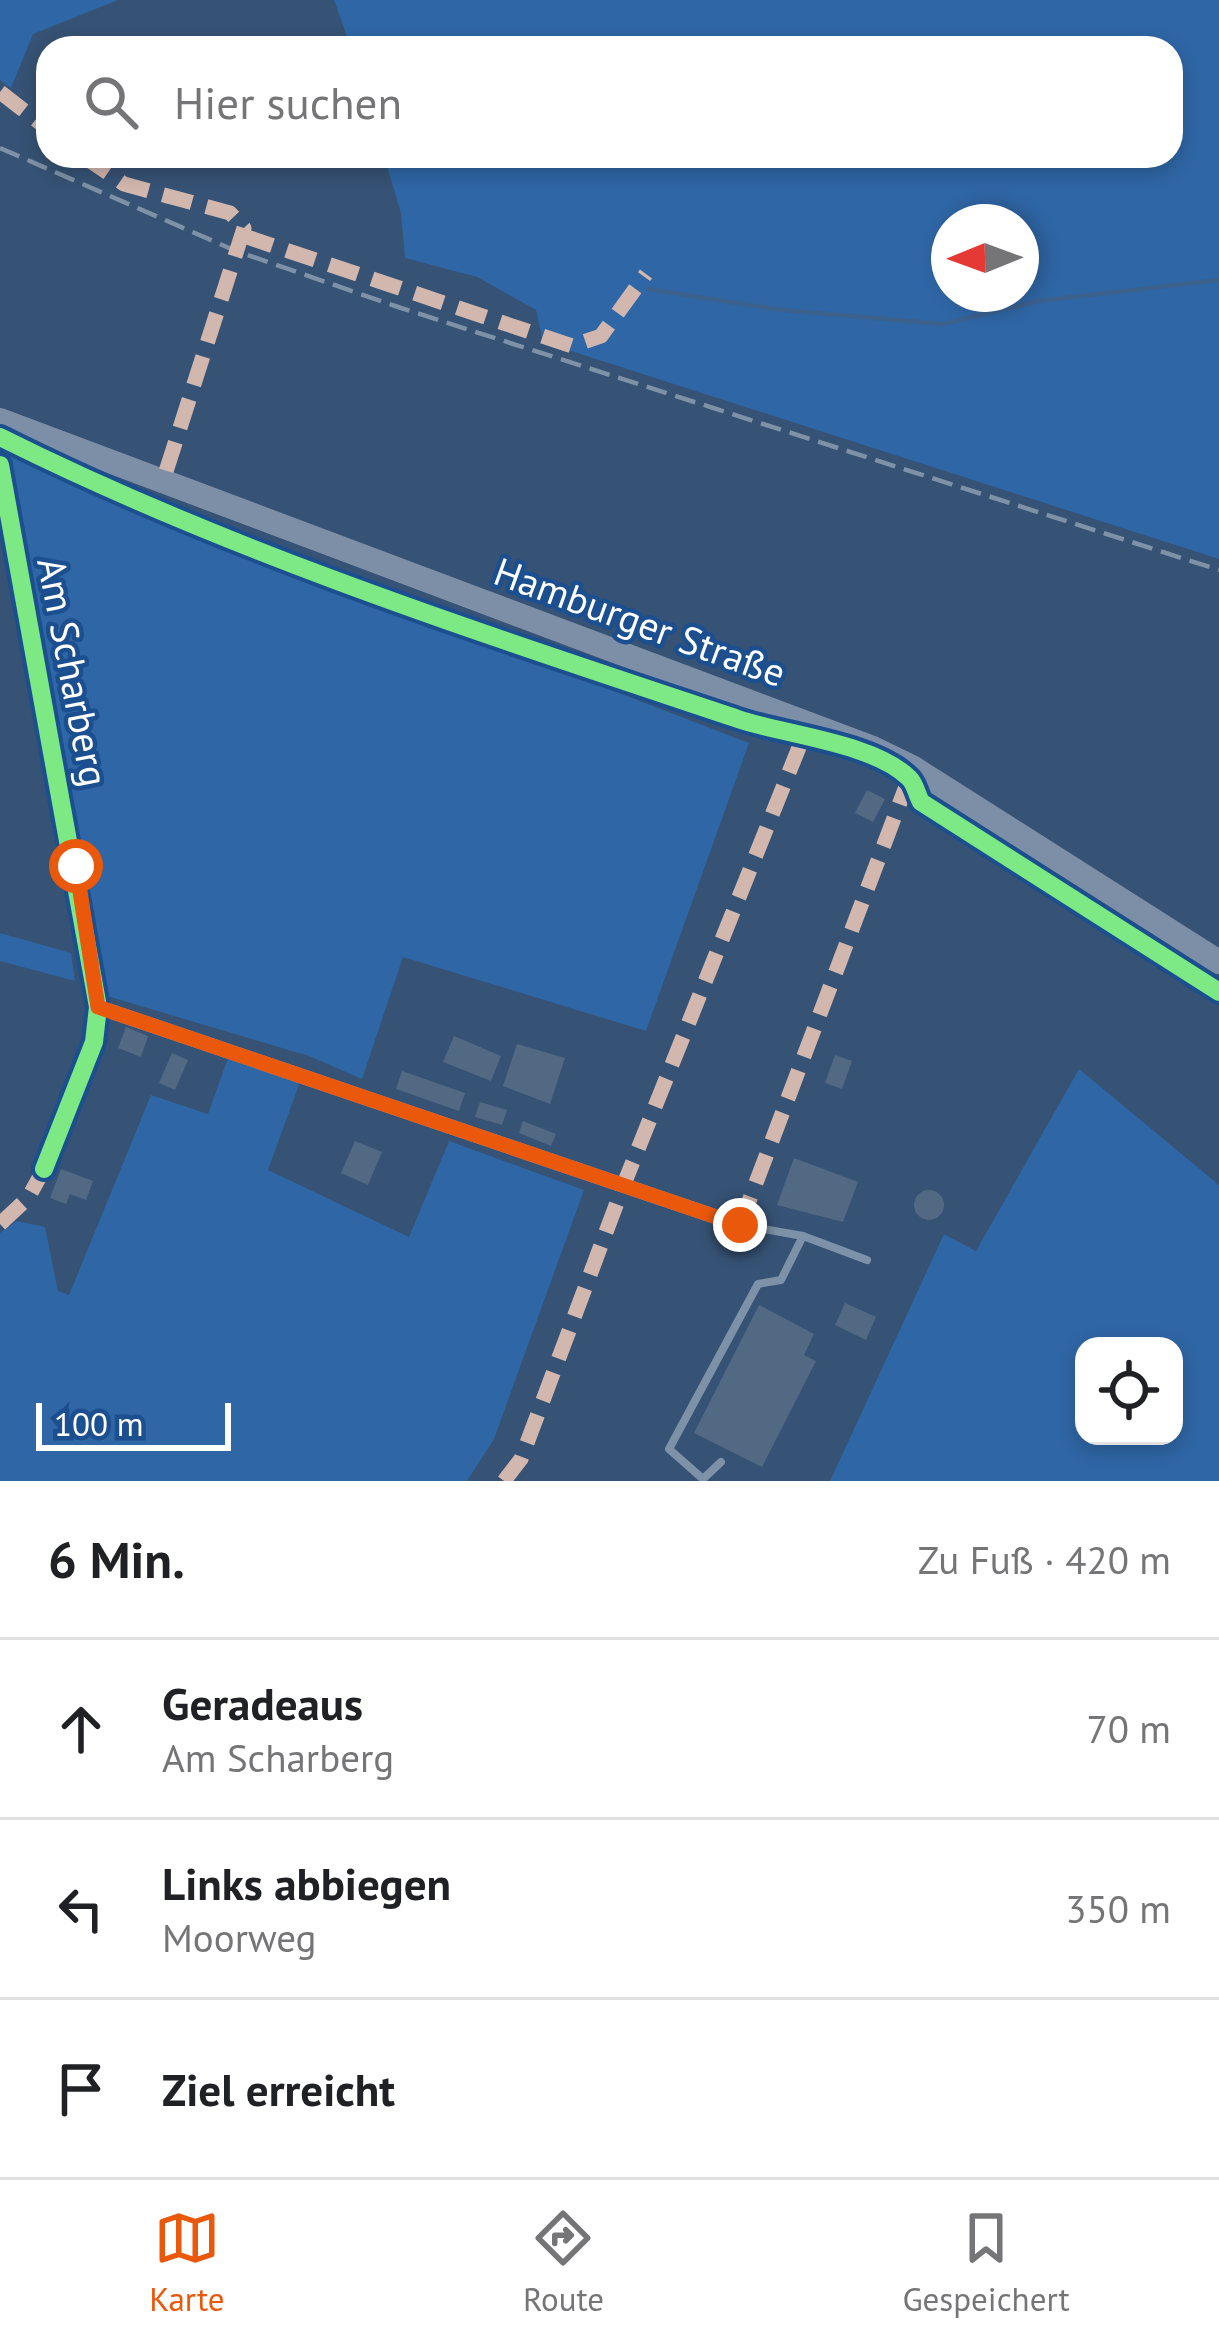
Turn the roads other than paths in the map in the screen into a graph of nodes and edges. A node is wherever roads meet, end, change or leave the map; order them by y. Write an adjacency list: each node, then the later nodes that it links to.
1 (1, 423): 4 (main road, Hamburger Straße)
2 (0, 464): 3 (street, Am Scharberg)
3 (8, 544): 5 (street, Am Scharberg)
4 (1219, 962)
5 (98, 1007): 6 (street, Am Scharberg); 7 (street)
6 (44, 1169)
7 (740, 1225): 8 (lane)
8 (803, 1236): 9 (lane); 10 (lane)
9 (867, 1260)
10 (721, 1462)

